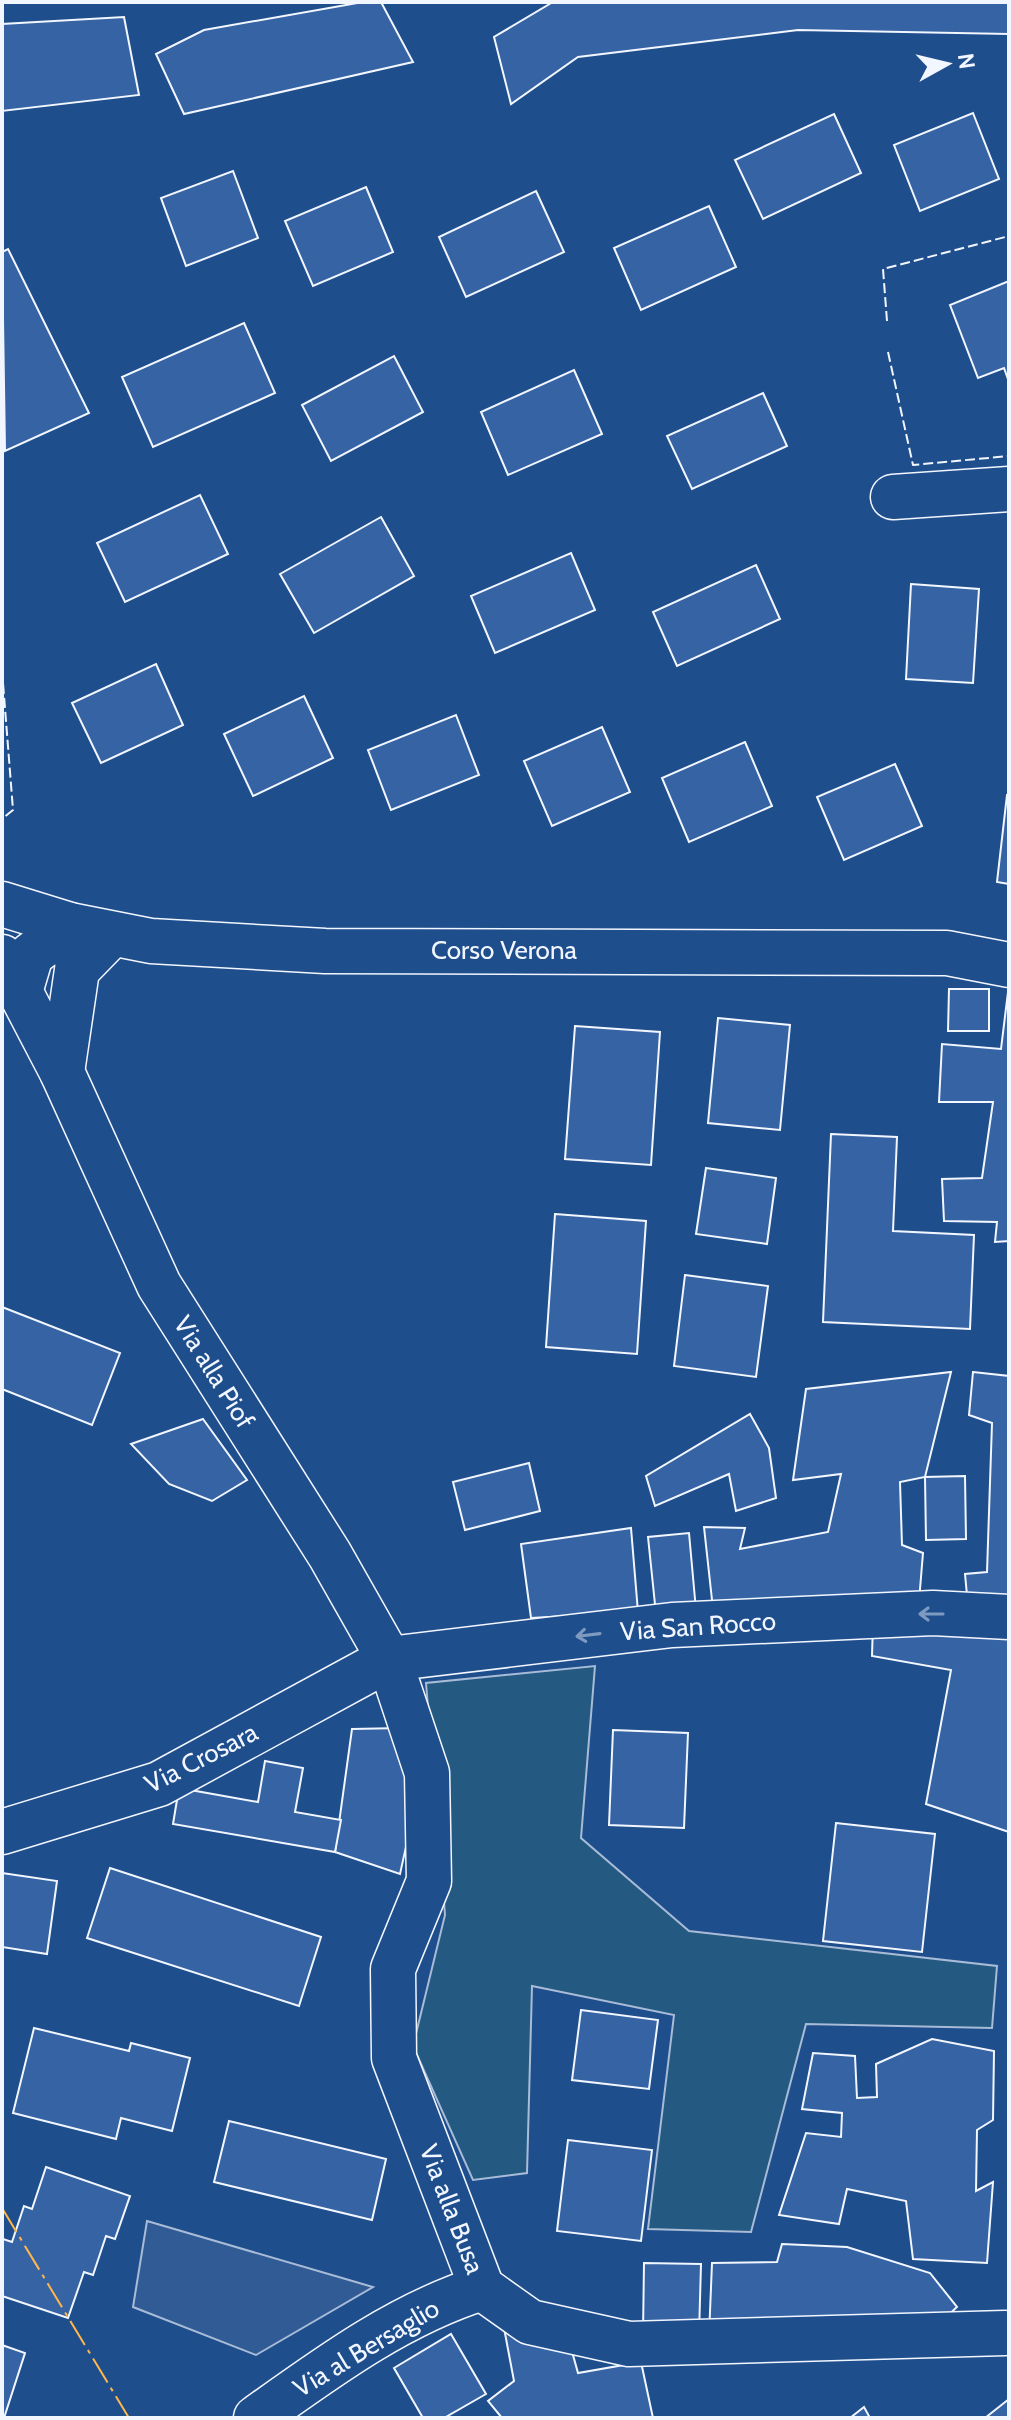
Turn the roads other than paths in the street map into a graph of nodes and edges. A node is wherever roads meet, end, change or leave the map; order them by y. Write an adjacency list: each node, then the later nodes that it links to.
1 (1009, 489): 2 (street)
2 (893, 497)
3 (2, 904): 4 (street, Corso Verona)
4 (90, 930): 5 (street, Corso Verona); 6 (street, Via alla Piof); 7 (street)
5 (1009, 965)
6 (11, 974): 7 (street, Via alla Piof)
7 (62, 1072): 9 (street, Via alla Piof)
8 (1009, 1617): 9 (street, Via San Rocco, one-way to 9)
9 (389, 1659): 10 (street, Via Crosara); 11 (street, Via alla Busa)
10 (2, 1832)
11 (482, 2288): 12 (street, Via alla Busa); 13 (street, Via al Bersaglio)
12 (1008, 2322)
13 (256, 2418)

